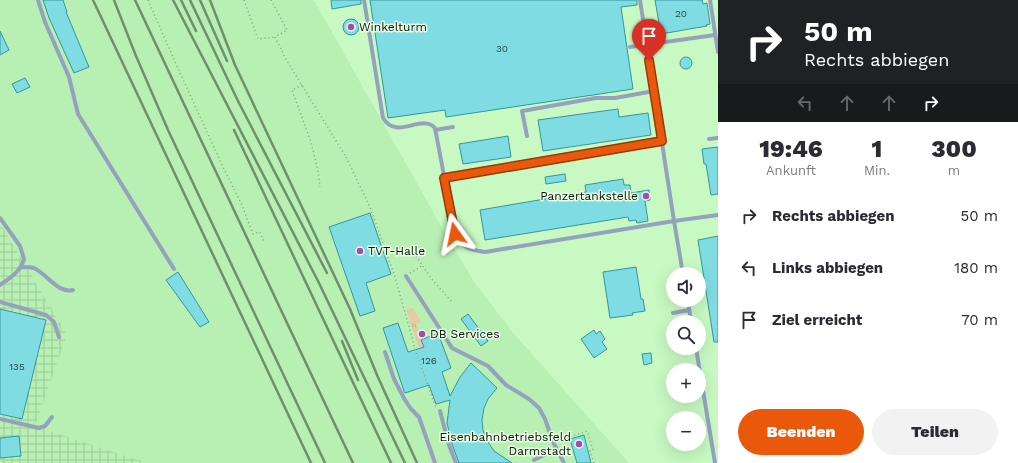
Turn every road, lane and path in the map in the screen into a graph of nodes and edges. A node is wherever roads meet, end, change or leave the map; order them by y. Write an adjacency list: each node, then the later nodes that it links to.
1 (38, 0): 30 (lane)
2 (148, 0): 26 (path)
3 (244, 0): 9 (path)
4 (271, 0): 9 (path)
5 (364, 0): 16 (lane)
6 (640, 0): 10 (lane)
7 (710, 0): 8 (lane)
8 (715, 35): 10 (lane); 12 (lane)
9 (275, 37): 13 (path)
10 (647, 45): 11 (lane); 14 (lane)
11 (630, 47)
12 (718, 52)
13 (302, 85): 22 (path); 43 (path)
14 (654, 91): 17 (lane); 20 (lane)
15 (453, 127): 16 (lane)
16 (435, 130): 21 (lane)
17 (527, 136)
18 (718, 138): 19 (lane)
19 (709, 139)
20 (662, 141): 21 (lane); 25 (lane)
21 (444, 178): 25 (lane)
22 (320, 187)
23 (718, 215): 25 (lane)
24 (0, 218): 28 (lane)
25 (674, 221): 29 (lane)
26 (264, 242)
27 (406, 250): 35 (path)
28 (21, 267): 32 (lane); 33 (lane)
29 (682, 267)
30 (174, 269)
31 (406, 276): 47 (lane)
32 (0, 285)
33 (73, 290)
34 (0, 302): 40 (lane)
35 (454, 303)
36 (689, 307): 37 (lane)
37 (689, 310): 38 (lane); 39 (lane)
38 (673, 313)
39 (690, 315)
40 (59, 337)
41 (385, 352): 51 (lane)
42 (697, 355): 55 (lane)
43 (440, 411): 52 (lane)
44 (52, 417): 45 (lane)
45 (0, 419)
46 (562, 438): 49 (path)
47 (556, 449): 50 (lane); 53 (lane)
48 (588, 454): 49 (path)
49 (591, 454): 54 (path)
50 (534, 460)
51 (435, 463)
52 (456, 463)
53 (564, 463)
54 (594, 463)
55 (715, 463)

